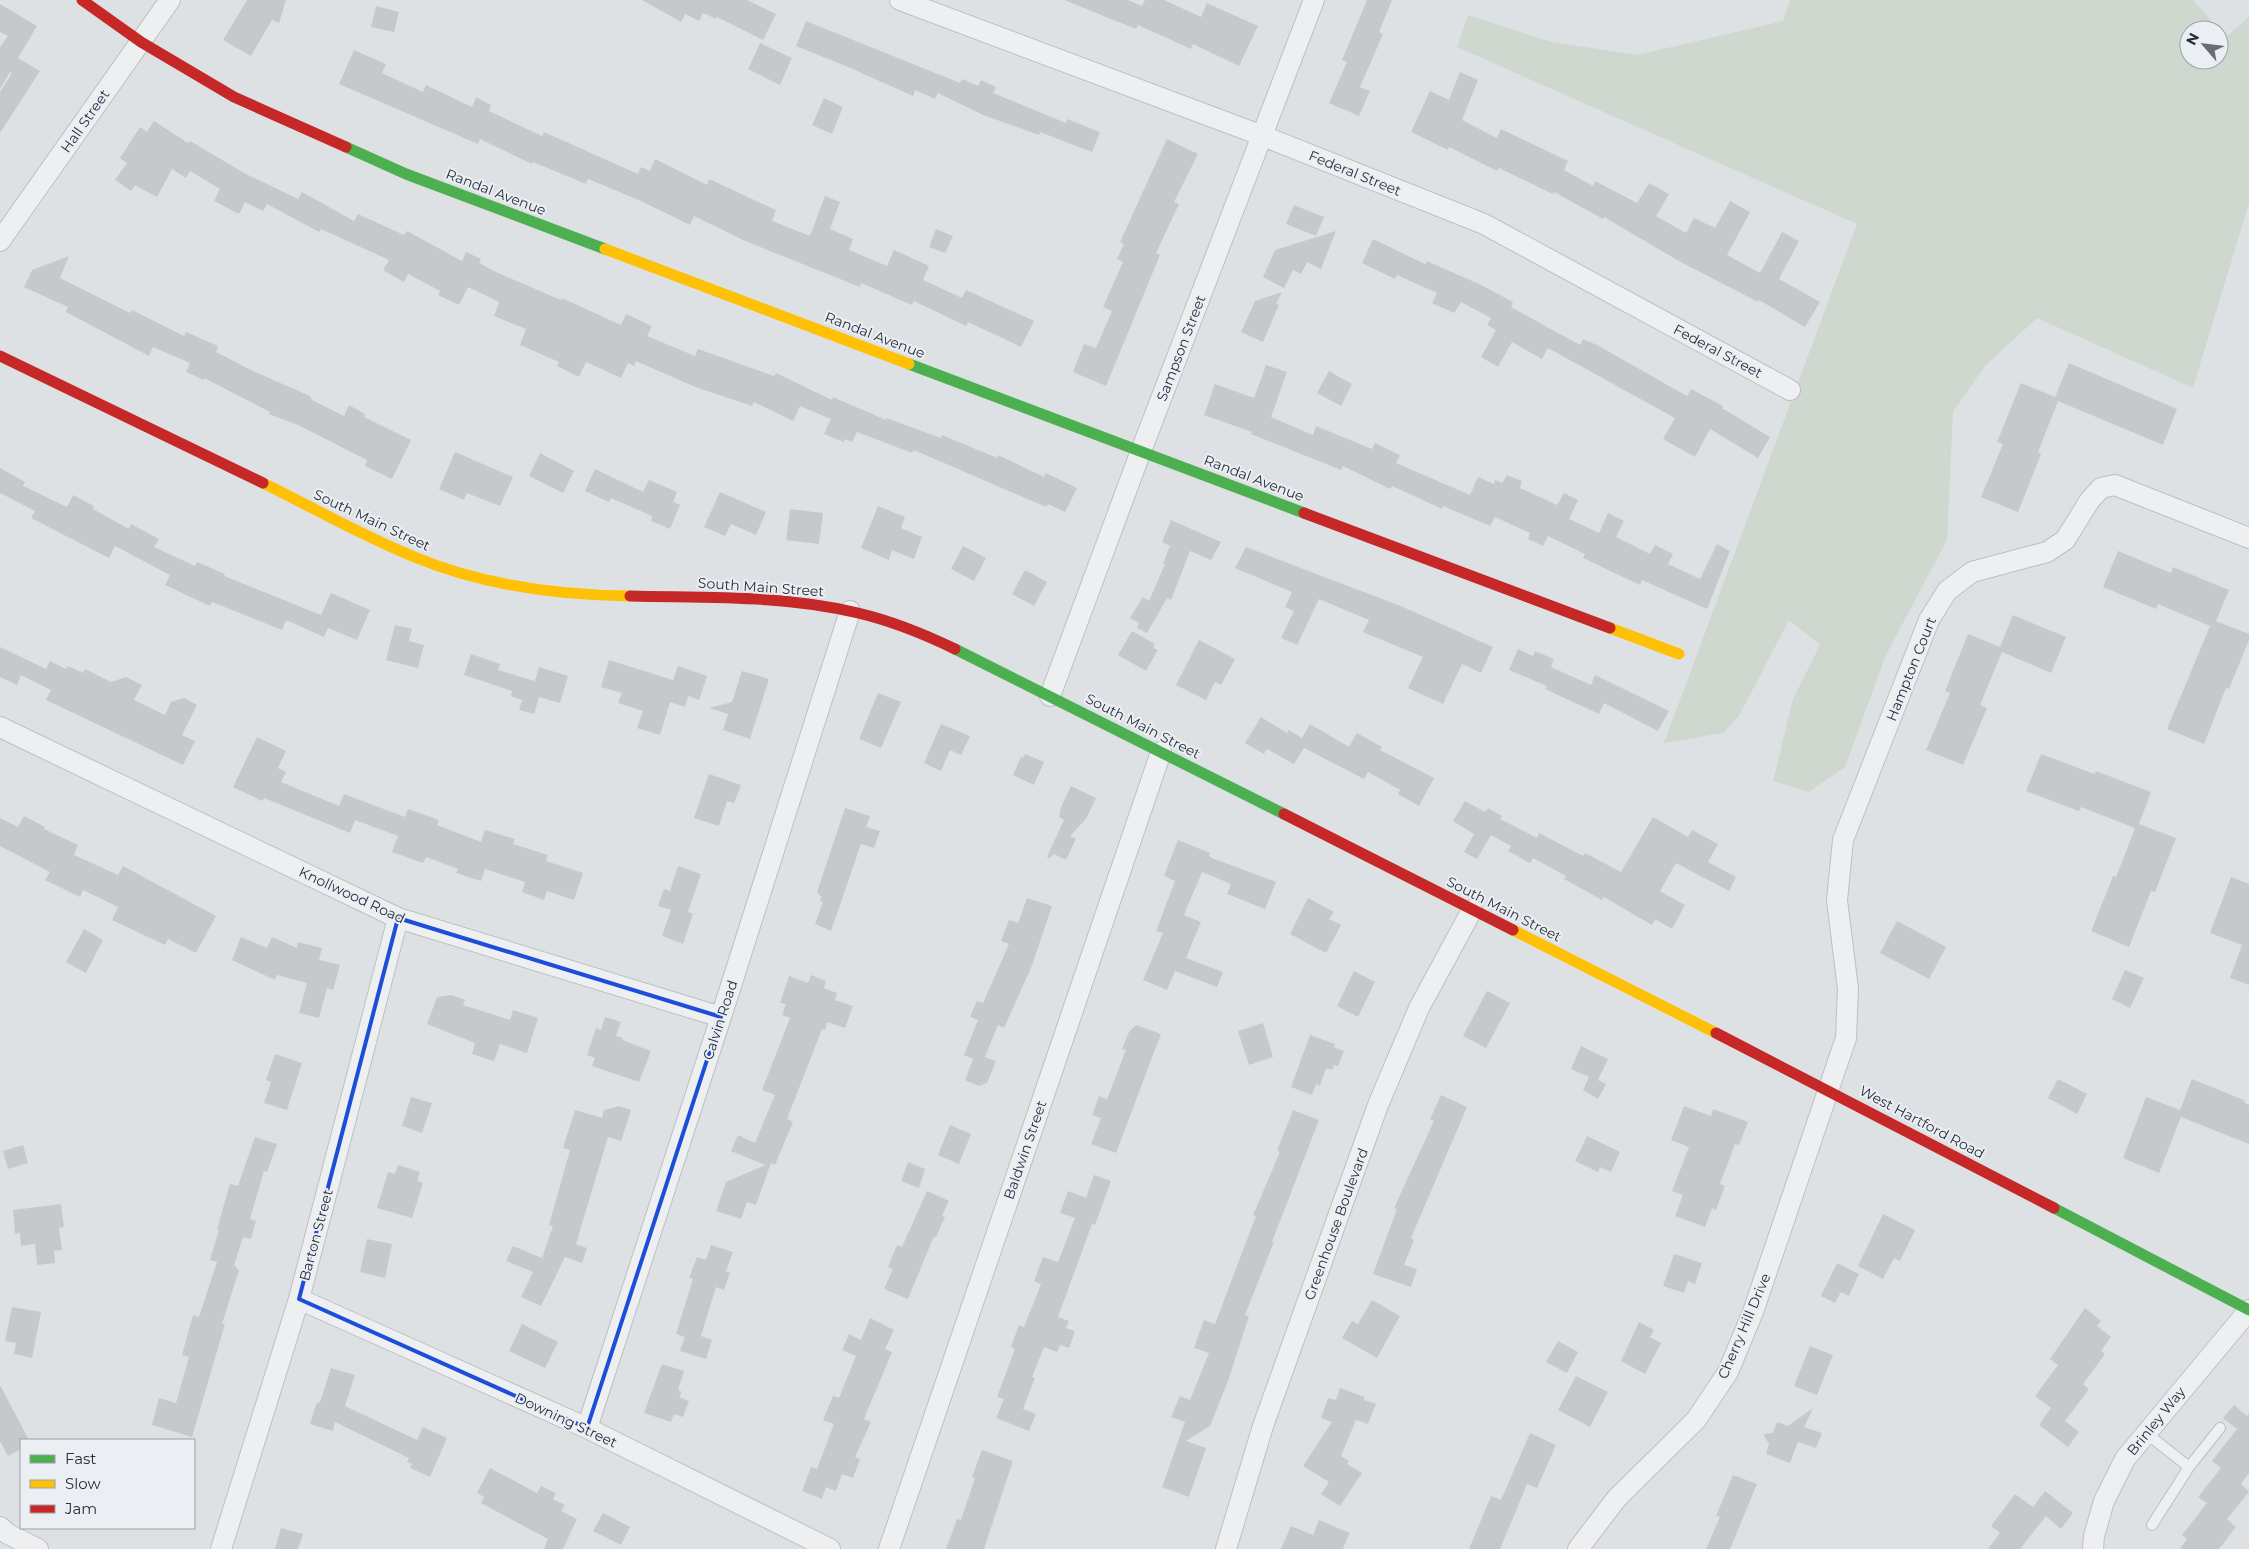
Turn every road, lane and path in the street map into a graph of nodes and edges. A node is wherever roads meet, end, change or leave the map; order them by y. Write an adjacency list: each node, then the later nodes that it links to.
1 (82, 0): 5 (street, Randal Avenue)
2 (170, 0): 5 (street, Hall Street)
3 (900, 0): 6 (street, Federal Street)
4 (1314, 0): 6 (street, Sampson Street)
5 (141, 42): 7 (street, Hall Street); 10 (street, Randal Avenue)
6 (1263, 136): 9 (street, Federal Street); 10 (street, Sampson Street)
7 (0, 241)
8 (0, 356): 12 (street, South Main Street)
9 (1790, 390)
10 (1141, 451): 13 (street, Randal Avenue); 14 (street, Sampson Street)
11 (2249, 538): 21 (street, Hampton Court)
12 (850, 610): 14 (street, South Main Street); 20 (street, Calvin Road)
13 (1679, 654)
14 (1050, 696): 16 (street, South Main Street)
15 (0, 727): 18 (street, Knollwood Road)
16 (1161, 752): 17 (street, South Main Street); 33 (street, Baldwin Street)
17 (1472, 910): 19 (street, South Main Street); 34 (street, Greenhouse Boulevard)
18 (398, 918): 20 (street, Knollwood Road); 22 (street, Barton Street)
19 (1580, 964): 21 (street, West Hartford Road)
20 (721, 1017): 24 (street, Calvin Road)
21 (1829, 1090): 23 (street, West Hartford Road); 35 (street, Cherry Hill Drive)
22 (299, 1299): 24 (street, Downing Street); 31 (street, Barton Street)
23 (2249, 1310): 26 (street, Brinley Way)
24 (587, 1428): 32 (street, Downing Street)
25 (2220, 1428): 27 (lane)
26 (2146, 1433): 27 (lane); 36 (street, Brinley Way)
27 (2189, 1467): 28 (lane)
28 (2152, 1525)
29 (0, 1526): 30 (street)
30 (38, 1549)
31 (221, 1549)
32 (830, 1549)
33 (889, 1549)
34 (1226, 1549)
35 (1578, 1549)
36 (2093, 1549)

